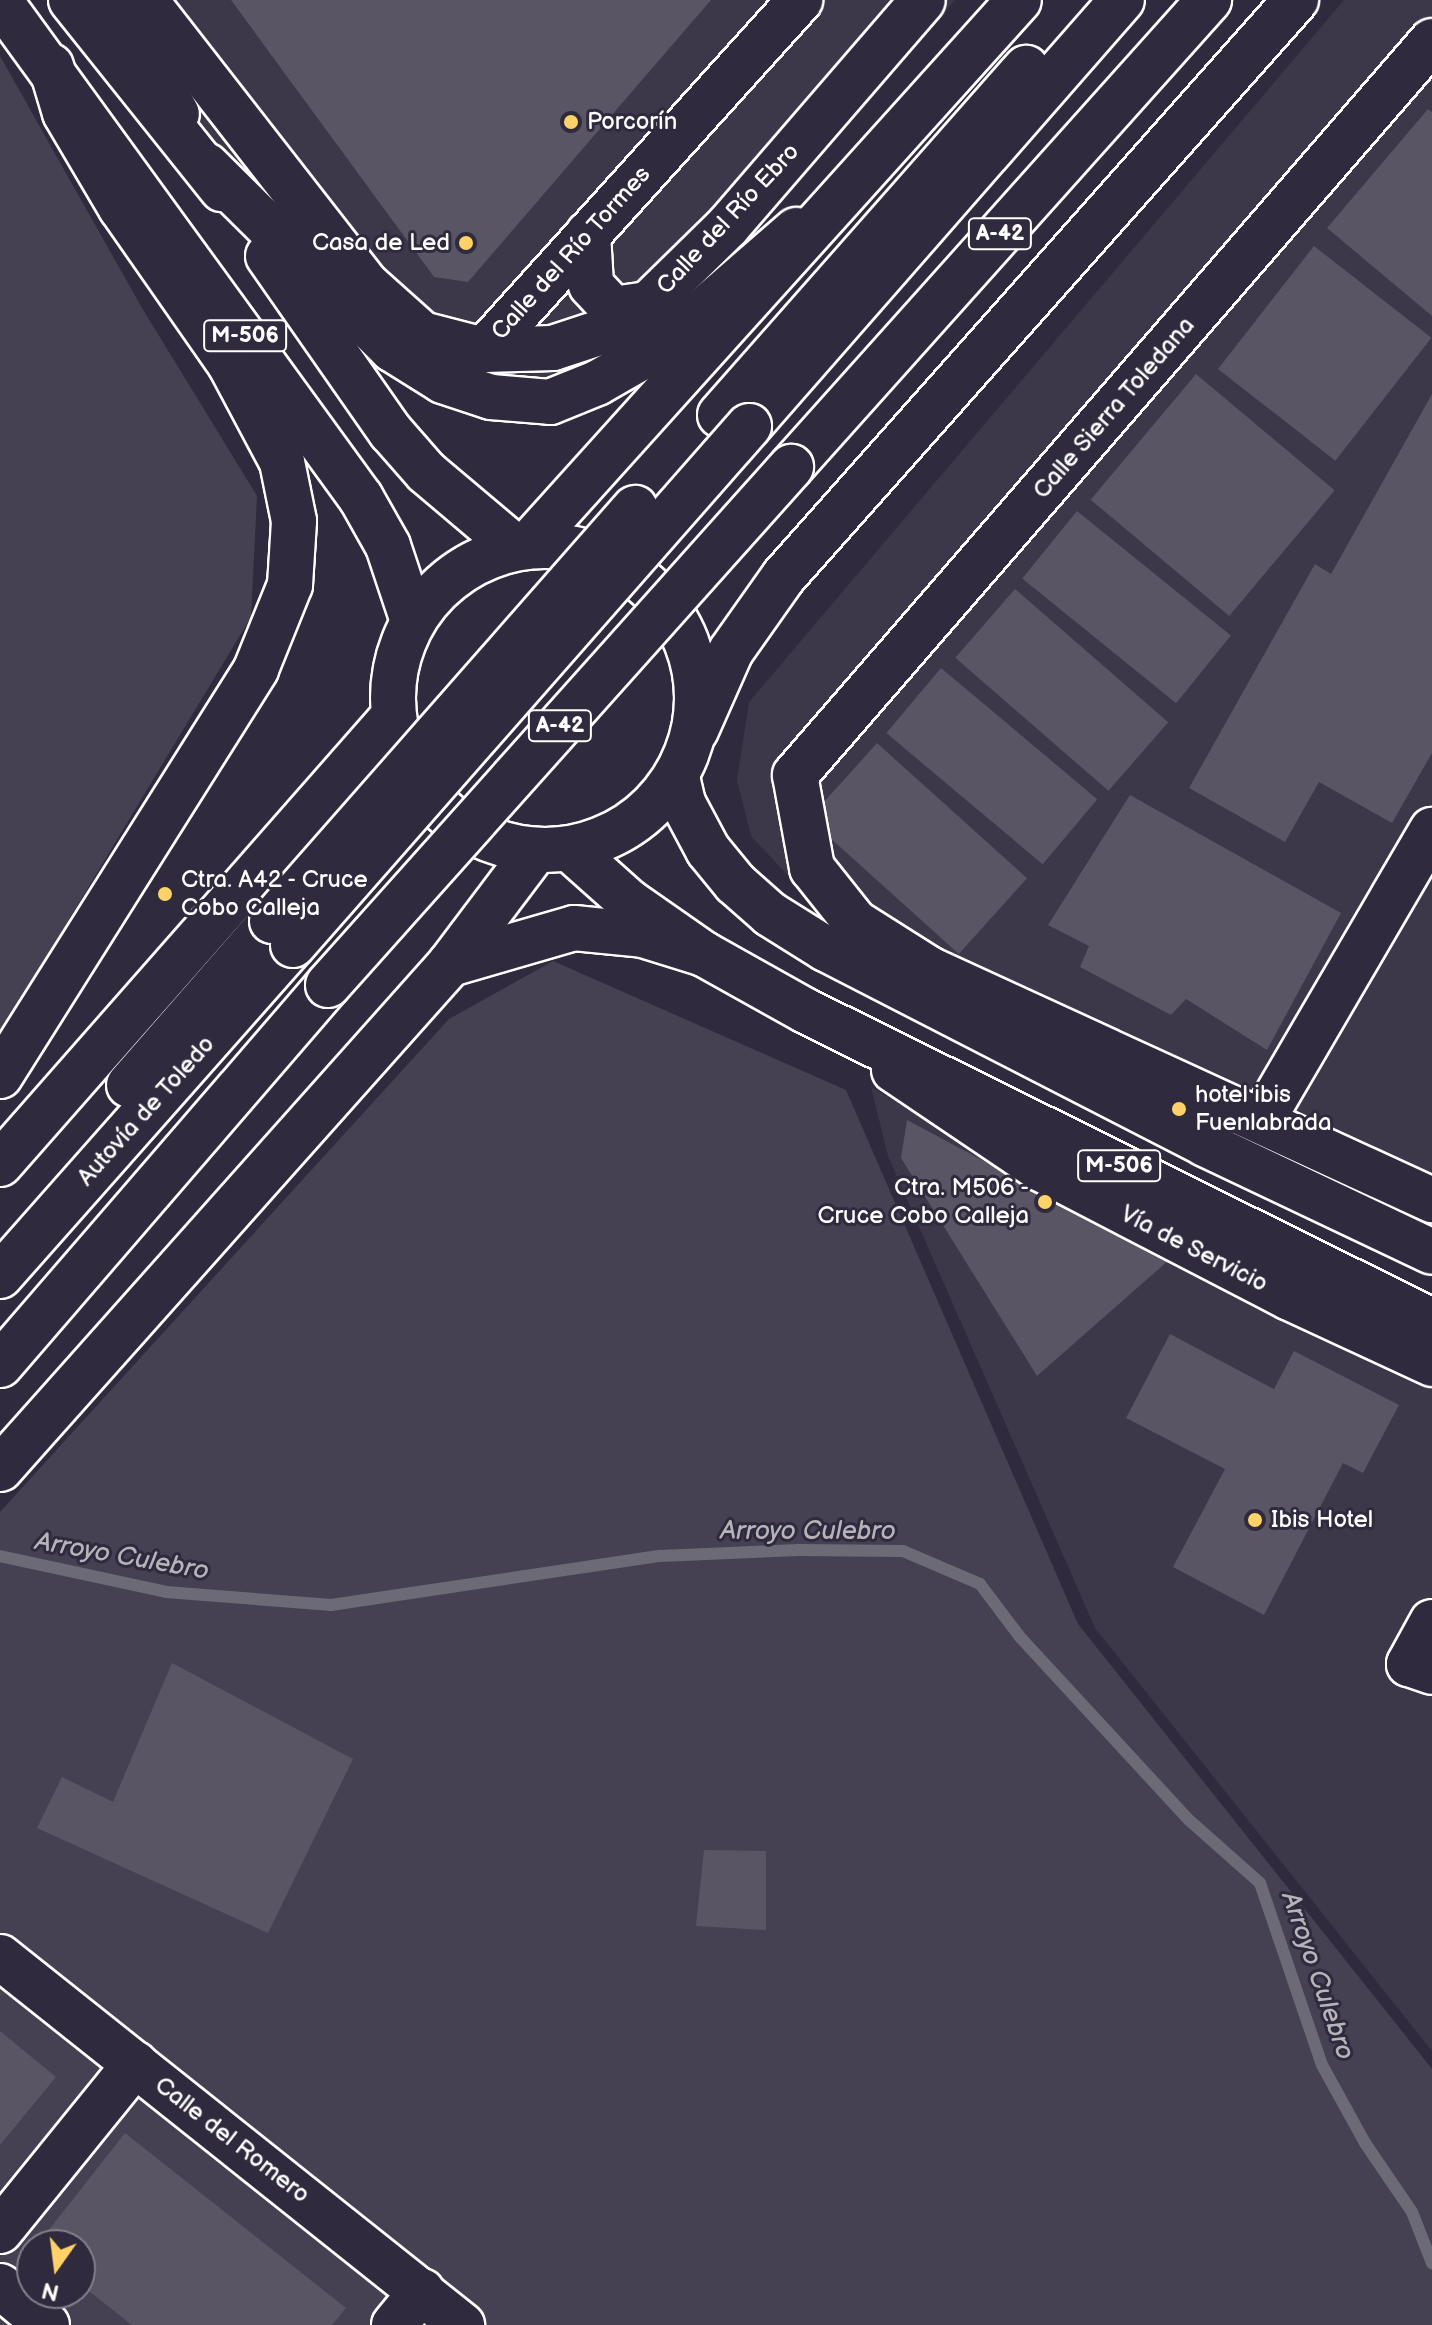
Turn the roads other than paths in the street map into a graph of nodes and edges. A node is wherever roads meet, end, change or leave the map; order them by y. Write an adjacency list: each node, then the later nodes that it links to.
1 (71, 0): 14 (main road, M-506)
2 (114, 0): 14 (main road)
3 (145, 0): 20 (main road, Calle del Río Tormes)
4 (800, 0): 16 (main road, Calle del Río Tormes)
5 (923, 0): 18 (main road, Calle del Río Ebro)
6 (1019, 0): 15 (main road)
7 (1091, 0): 21 (main road)
8 (1122, 0): 21 (main road, A-42)
9 (1209, 0): 43 (main road, A-42, bridge)
10 (1296, 0): 25 (main road)
11 (0, 1): 13 (main road, M-506)
12 (1432, 41): 32 (main road, Calle Sierra Toledana)
13 (51, 66): 23 (main road, M-506); 34 (main road)
14 (206, 165): 17 (main road); 22 (main road, M-506)
15 (862, 180): 17 (main road); 22 (main road)
16 (588, 234): 19 (main road); 20 (main road, Calle del Río Tormes)
17 (754, 262): 18 (main road)
18 (683, 269): 19 (main road, Calle del Río Ebro)
19 (648, 304): 20 (main road, Calle del Río Ebro)
20 (484, 350)
21 (734, 420): 29 (main road, A-42, bridge)
22 (521, 548): 23 (main road, M-506); 25 (main road, M-506)
23 (413, 621): 24 (main road, M-506)
24 (393, 717): 28 (main road, M-506); 36 (main road)
25 (696, 730): 26 (main road, M-506)
26 (677, 777): 28 (main road, M-506); 32 (main road, M-506)
27 (1432, 830): 35 (main road)
28 (553, 850): 30 (main road, M-506); 31 (main road)
29 (282, 933): 38 (main road); 40 (main road, Autovía de Toledo / A-42)
30 (704, 954): 31 (main road); 33 (main road, M-506)
31 (450, 964): 44 (main road)
32 (917, 980): 35 (main road); 39 (main road, M-506)
33 (806, 1011): 41 (main road, M-506); 42 (main road, Vía de Servicio)
34 (0, 1076)
35 (1263, 1119): 37 (main road)
36 (0, 1164)
37 (1432, 1200)
38 (0, 1231)
39 (1432, 1252)
40 (0, 1276)
41 (1432, 1321)
42 (1432, 1364)
43 (0, 1365)
44 (0, 1469)
45 (1432, 1622): 46 (main road)
46 (1432, 1672)
47 (0, 1957): 48 (main road, Calle del Romero)
48 (135, 2064): 49 (main road); 51 (main road, Calle del Romero)
49 (0, 2231)
50 (0, 2286): 52 (main road)
51 (422, 2291): 53 (main road); 54 (main road, Calle del Romero)
52 (47, 2325)
53 (394, 2325)
54 (462, 2325)

